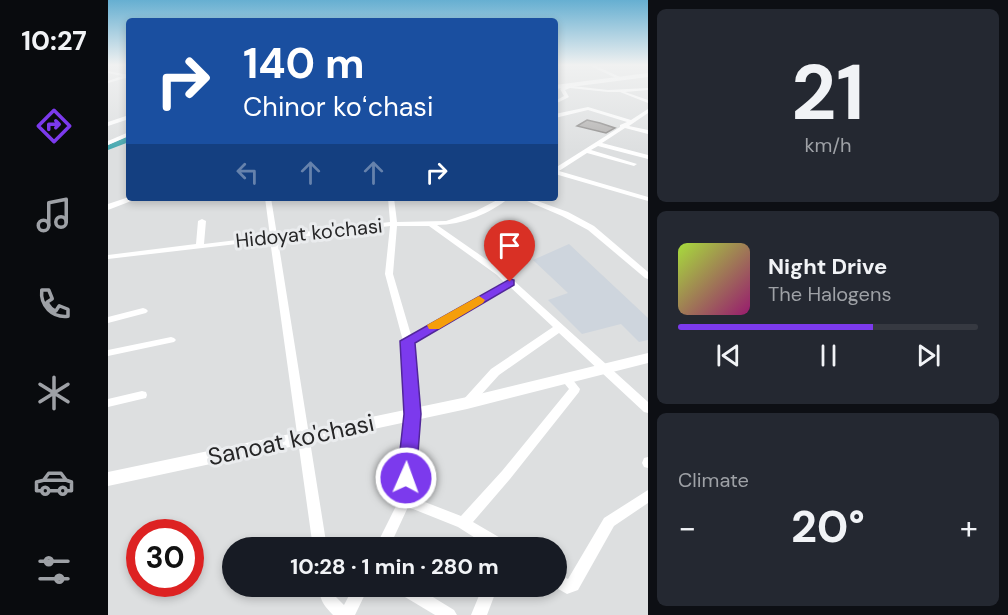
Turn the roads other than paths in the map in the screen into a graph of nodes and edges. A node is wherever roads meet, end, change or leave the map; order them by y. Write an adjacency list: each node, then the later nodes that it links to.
1 (627, 94): 2 (street)
2 (648, 102)
3 (648, 111): 6 (street)
4 (558, 115): 6 (street)
5 (126, 118): 7 (street)
6 (630, 121): 8 (street)
7 (108, 124)
8 (622, 126): 9 (street); 12 (street)
9 (648, 132)
10 (126, 135): 11 (street)
11 (108, 143)
12 (598, 144): 13 (street); 14 (street)
13 (588, 151): 16 (street); 17 (street)
14 (648, 157)
15 (558, 162): 17 (street)
16 (634, 164)
17 (566, 165): 18 (street)
18 (558, 170)
19 (558, 173): 21 (street)
20 (126, 196): 27 (main road)
21 (648, 199)
22 (126, 201): 28 (main road)
23 (268, 201): 32 (street)
24 (391, 201): 30 (street)
25 (500, 201): 31 (street, Hidoyat ko'chasi)
26 (530, 201): 35 (street)
27 (108, 202)
28 (108, 207)
29 (202, 221): 33 (street)
30 (392, 224): 31 (street, Hidoyat ko'chasi); 32 (street, Hidoyat ko'chasi); 41 (street)
31 (432, 225): 36 (street)
32 (274, 236): 33 (street, Hidoyat ko'chasi); 51 (street)
33 (200, 245): 34 (street, Hidoyat ko'chasi)
34 (108, 256)
35 (648, 276)
36 (510, 282): 39 (street); 41 (street)
37 (143, 310): 38 (street)
38 (108, 320)
39 (559, 328): 44 (street); 48 (street)
40 (171, 340): 42 (street)
41 (408, 341): 50 (street)
42 (108, 353)
43 (648, 358): 44 (main road, Sanoat ko'chasi)
44 (603, 369): 45 (main road, Sanoat ko'chasi); 49 (street)
45 (565, 378): 48 (main road, Sanoat ko'chasi); 55 (street)
46 (142, 395): 47 (street)
47 (108, 402)
48 (466, 403): 50 (main road, Sanoat ko'chasi)
49 (648, 409)
50 (412, 414): 51 (main road, Sanoat ko'chasi); 54 (street)
51 (306, 438): 52 (main road, Sanoat ko'chasi); 56 (street)
52 (108, 479)
53 (648, 496): 59 (street)
54 (405, 500): 55 (street); 57 (street)
55 (463, 523): 58 (street)
56 (319, 537)
57 (387, 537)
58 (486, 537)
59 (567, 587)
60 (327, 597): 64 (street)
61 (356, 597): 64 (street)
62 (419, 597): 65 (street)
63 (486, 597): 66 (street)
64 (345, 615)
65 (449, 615)
66 (479, 615)

